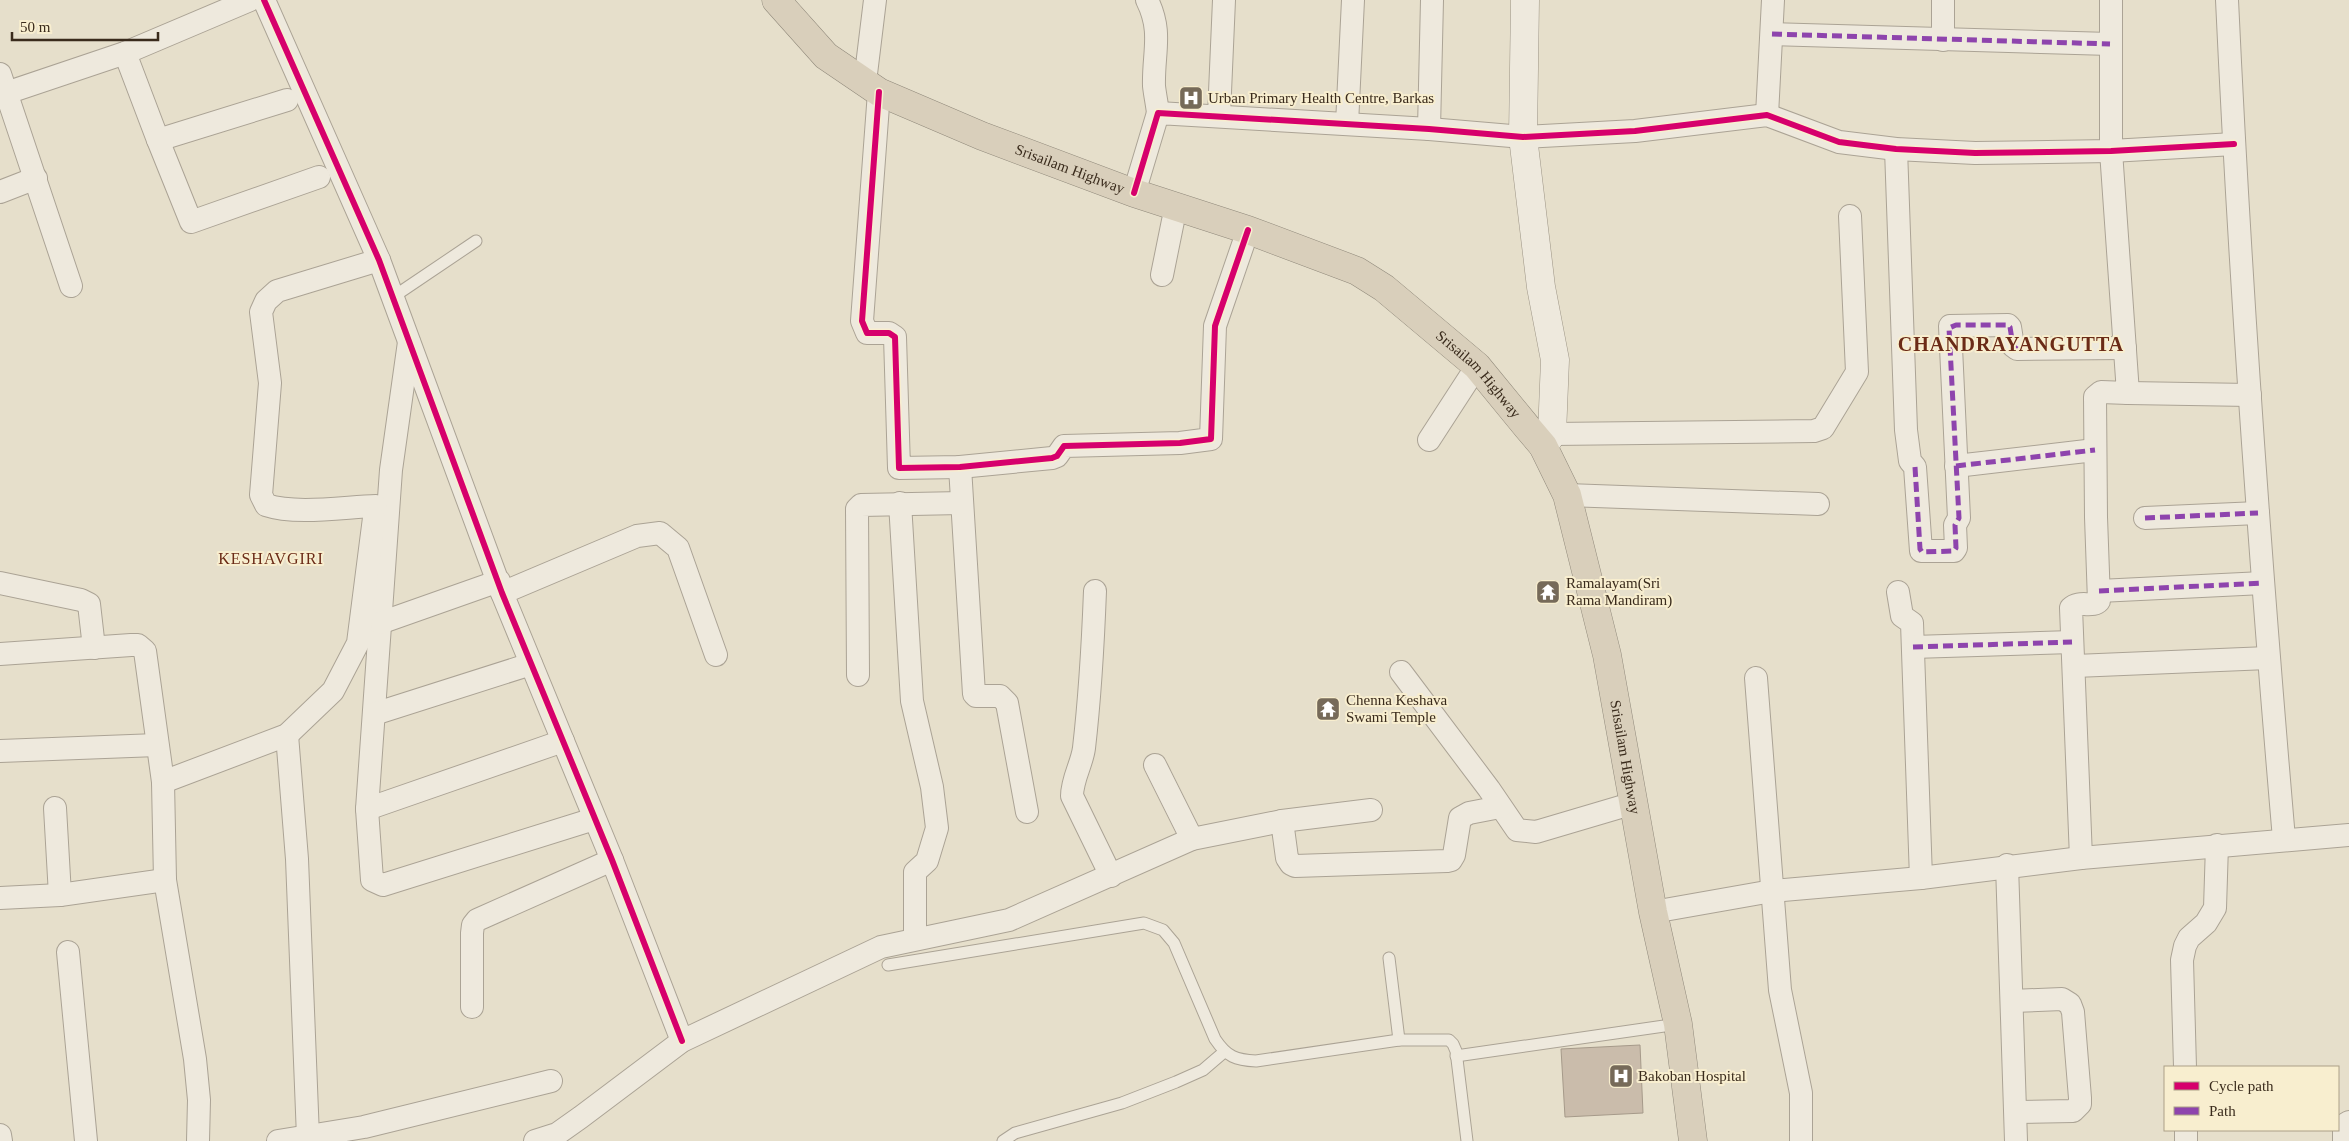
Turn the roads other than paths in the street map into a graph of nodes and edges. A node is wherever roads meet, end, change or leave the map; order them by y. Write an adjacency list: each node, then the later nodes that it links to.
1 (250, 0): 17 (street)
2 (264, 0): 39 (street)
3 (776, 0): 19 (highway, Srisailam Highway)
4 (875, 0): 19 (street)
5 (1147, 0): 21 (street)
6 (1224, 0): 22 (street)
7 (1353, 0): 24 (street)
8 (1432, 0): 25 (street)
9 (1525, 0): 26 (main road)
10 (1773, 0): 14 (street)
11 (1943, 0): 15 (street)
12 (2111, 0): 16 (street)
13 (2228, 0): 28 (street)
14 (1772, 34): 15 (street); 23 (street)
15 (1943, 40): 16 (street)
16 (2110, 44): 30 (street)
17 (124, 53): 18 (street); 27 (street)
18 (2, 87): 32 (street)
19 (872, 87): 34 (highway, Srisailam Highway); 51 (street)
20 (287, 100): 27 (street)
21 (1158, 113): 22 (street); 34 (street)
22 (1219, 115): 24 (street)
23 (1767, 115): 26 (street); 29 (street)
24 (1348, 124): 25 (street)
25 (1429, 129): 26 (street)
26 (1522, 137): 49 (main road)
27 (158, 140): 31 (street)
28 (2234, 144): 30 (street); 47 (street)
29 (1896, 149): 30 (street); 52 (street)
30 (2111, 151): 44 (street)
31 (319, 177)
32 (36, 178): 33 (street); 41 (street)
33 (0, 192)
34 (1134, 193): 35 (highway, Srisailam Highway)
35 (1176, 206): 37 (highway, Srisailam Highway); 40 (street)
36 (1850, 216): 49 (street)
37 (1248, 230): 45 (highway, Srisailam Highway); 51 (street)
38 (476, 241): 42 (lane)
39 (379, 260): 42 (street); 58 (street)
40 (1162, 275)
41 (71, 286)
42 (393, 297): 43 (street)
43 (410, 339): 53 (street); 63 (street)
44 (2125, 348): 46 (street); 52 (street)
45 (1477, 366): 48 (street); 49 (highway, Srisailam Highway)
46 (2128, 393): 47 (street); 50 (street)
47 (2250, 395): 59 (street)
48 (1429, 440)
49 (1547, 440): 54 (highway, Srisailam Highway)
50 (2095, 450): 52 (street); 66 (street)
51 (960, 466): 55 (street)
52 (1956, 466)
53 (391, 470): 58 (street); 67 (street)
54 (1567, 495): 57 (street); 86 (highway, Srisailam Highway)
55 (962, 503): 56 (street); 91 (street)
56 (900, 504): 77 (street); 108 (street)
57 (1818, 504)
58 (376, 506): 80 (street)
59 (2258, 513): 60 (street); 62 (street)
60 (2145, 518)
61 (0, 583): 70 (street)
62 (2263, 583): 66 (street); 73 (street)
63 (500, 587): 67 (street); 72 (street); 74 (street)
64 (1095, 591): 101 (street)
65 (1898, 592): 69 (street)
66 (2100, 592): 68 (street)
67 (380, 622): 79 (street)
68 (2072, 642): 69 (street); 75 (street)
69 (1913, 646): 102 (street)
70 (94, 648): 71 (street); 82 (street)
71 (0, 654)
72 (716, 655)
73 (2268, 658): 75 (street); 96 (street)
74 (531, 664): 79 (street); 81 (street)
75 (2075, 666): 98 (street)
76 (1401, 672): 87 (street)
77 (858, 675)
78 (1756, 678): 104 (street)
79 (374, 714): 89 (street)
80 (287, 735): 85 (street); 124 (street)
81 (563, 741): 89 (street); 92 (street)
82 (157, 745): 83 (street); 85 (street)
83 (0, 751)
84 (1155, 765): 95 (street)
85 (163, 782): 103 (street)
86 (1634, 802): 87 (street); 107 (highway, Srisailam Highway)
87 (1500, 807): 93 (street)
88 (55, 808): 105 (street)
89 (367, 809): 92 (street)
90 (1371, 810): 93 (street)
91 (1027, 812)
92 (594, 819): 99 (street)
93 (1282, 821): 95 (street)
94 (2349, 834): 96 (street)
95 (1192, 839): 101 (street)
96 (2284, 839): 97 (street)
97 (2217, 845): 98 (street); 119 (street)
98 (2082, 858): 100 (street)
99 (612, 860): 113 (street); 116 (street)
100 (2008, 865): 102 (street); 112 (street)
101 (1111, 876): 108 (street)
102 (1921, 878): 104 (street)
103 (165, 880): 105 (street); 127 (street)
104 (1772, 891): 107 (street); 133 (street)
105 (60, 895): 106 (street)
106 (0, 903)
107 (1653, 912): 114 (highway, Srisailam Highway)
108 (915, 938): 116 (street)
109 (68, 952): 126 (street)
110 (1388, 958): 115 (lane)
111 (888, 965): 117 (lane)
112 (2012, 1001): 121 (street); 121 (street)
113 (472, 1007)
114 (1678, 1024): 118 (lane); 132 (highway, Srisailam Highway)
115 (1399, 1040): 117 (lane); 118 (lane)
116 (682, 1041): 129 (street)
117 (1224, 1052): 130 (lane)
118 (1456, 1056): 131 (lane)
119 (2185, 1066)
120 (551, 1081): 124 (street)
121 (2016, 1112): 134 (street)
122 (2349, 1122): 135 (street)
123 (0, 1135): 125 (street)
124 (308, 1136): 128 (street)
125 (1, 1141)
126 (86, 1141)
127 (198, 1141)
128 (278, 1141)
129 (535, 1141)
130 (1003, 1141)
131 (1467, 1141)
132 (1693, 1141)
133 (1801, 1141)
134 (2016, 1141)
135 (2344, 1141)

